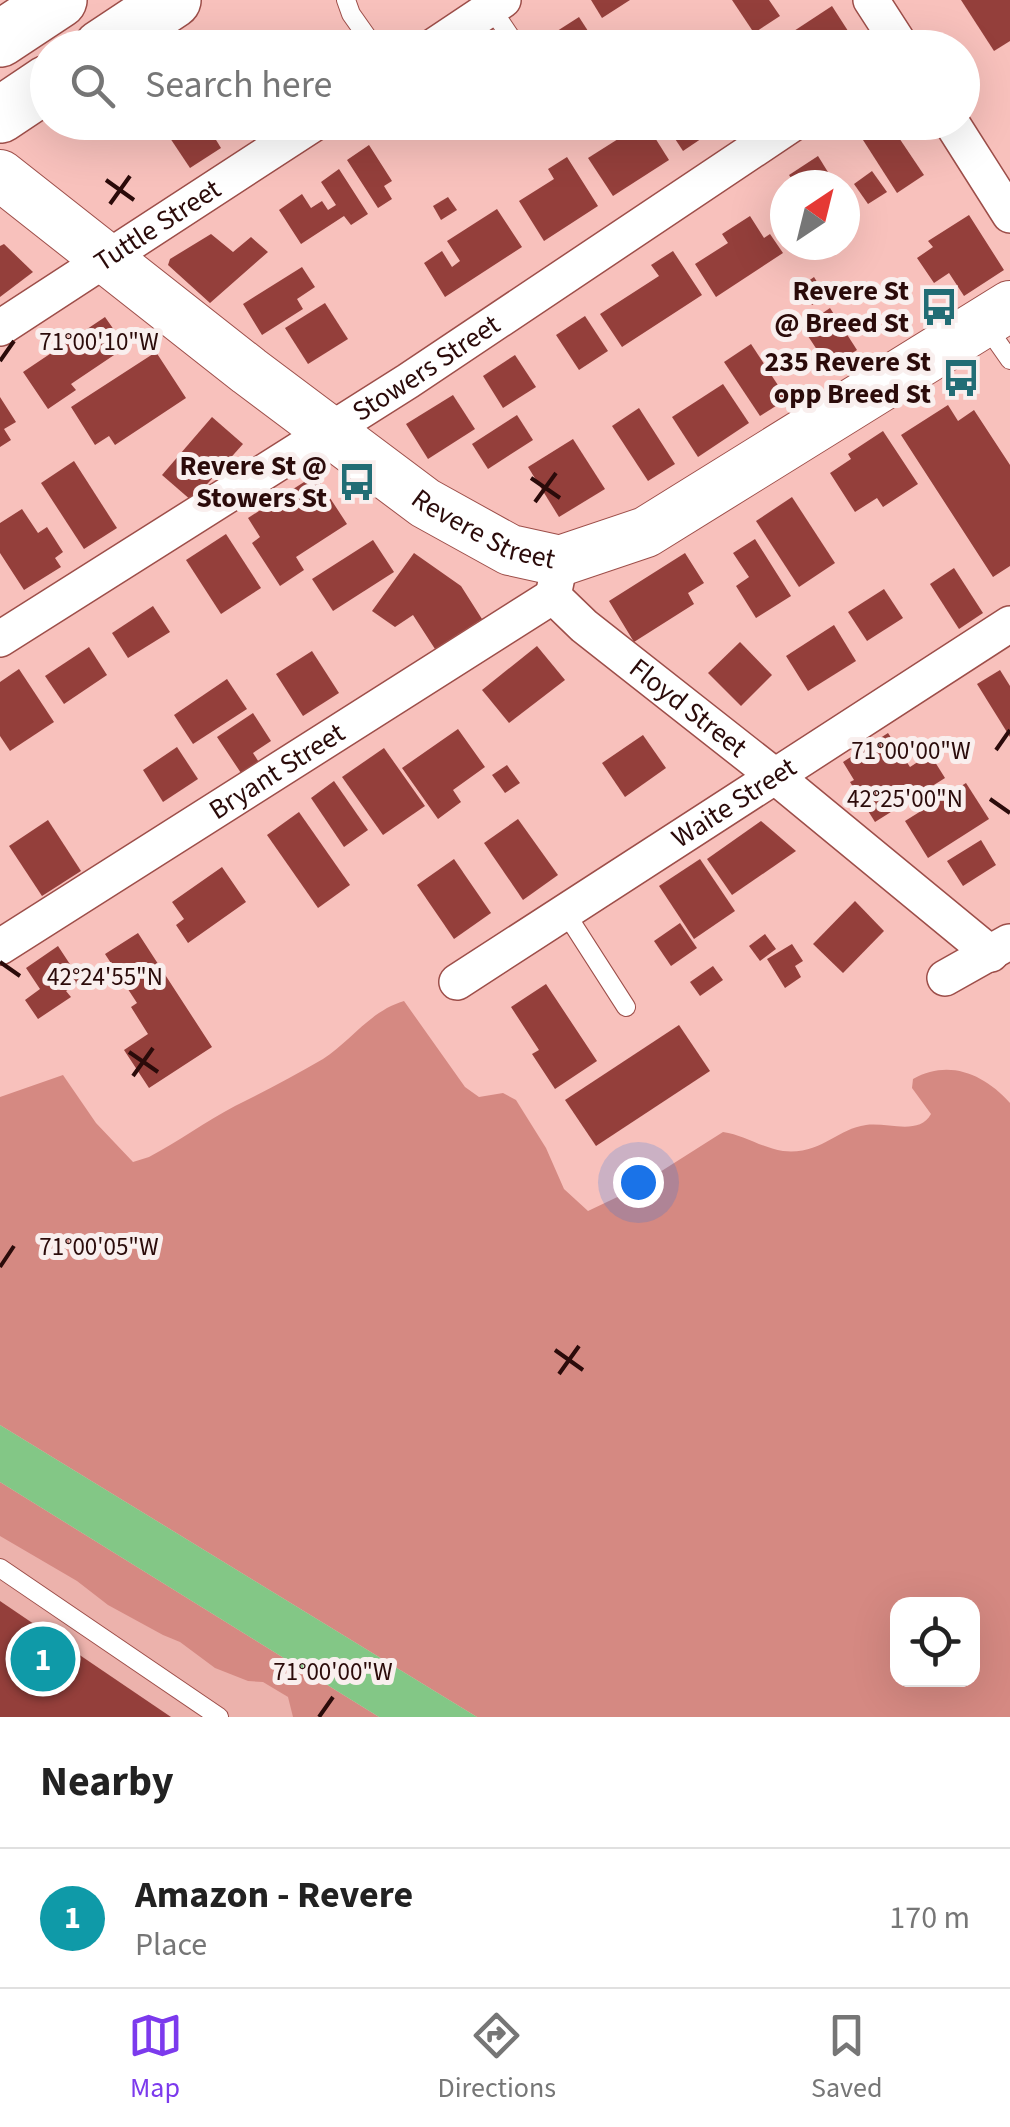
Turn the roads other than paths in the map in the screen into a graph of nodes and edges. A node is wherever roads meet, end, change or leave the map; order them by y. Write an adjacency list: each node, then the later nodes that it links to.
1 (59, 0): 11 (highway)
2 (174, 0): 6 (highway)
3 (346, 0): 7 (lane)
4 (871, 0): 10 (street)
5 (497, 4): 8 (street); 9 (lane)
6 (128, 30)
7 (363, 30)
8 (457, 30)
9 (509, 30)
10 (890, 30)
11 (0, 38)
12 (30, 95): 13 (highway)
13 (0, 115)
14 (289, 140): 19 (street, Tuttle Street)
15 (768, 140): 22 (street, Stowers Street)
16 (962, 140): 18 (street)
17 (0, 175): 19 (main road, Revere Street)
18 (1010, 215)
19 (107, 259): 20 (street, Tuttle Street); 22 (main road, Revere Street)
20 (0, 328)
21 (1001, 329): 23 (main road, Revere Street)
22 (330, 430): 23 (main road, Revere Street); 25 (street, Stowers Street)
23 (556, 579): 26 (street, Floyd Street); 28 (street, Bryant Street)
24 (1010, 624): 26 (street, Waite Street)
25 (0, 639)
26 (776, 777): 27 (street, Waite Street); 29 (street, Floyd Street)
27 (565, 912): 31 (street, Waite Street); 32 (lane)
28 (0, 947)
29 (1001, 948): 30 (street)
30 (945, 978)
31 (457, 982)
32 (626, 1007)
33 (0, 1568): 34 (lane)
34 (219, 1717)

